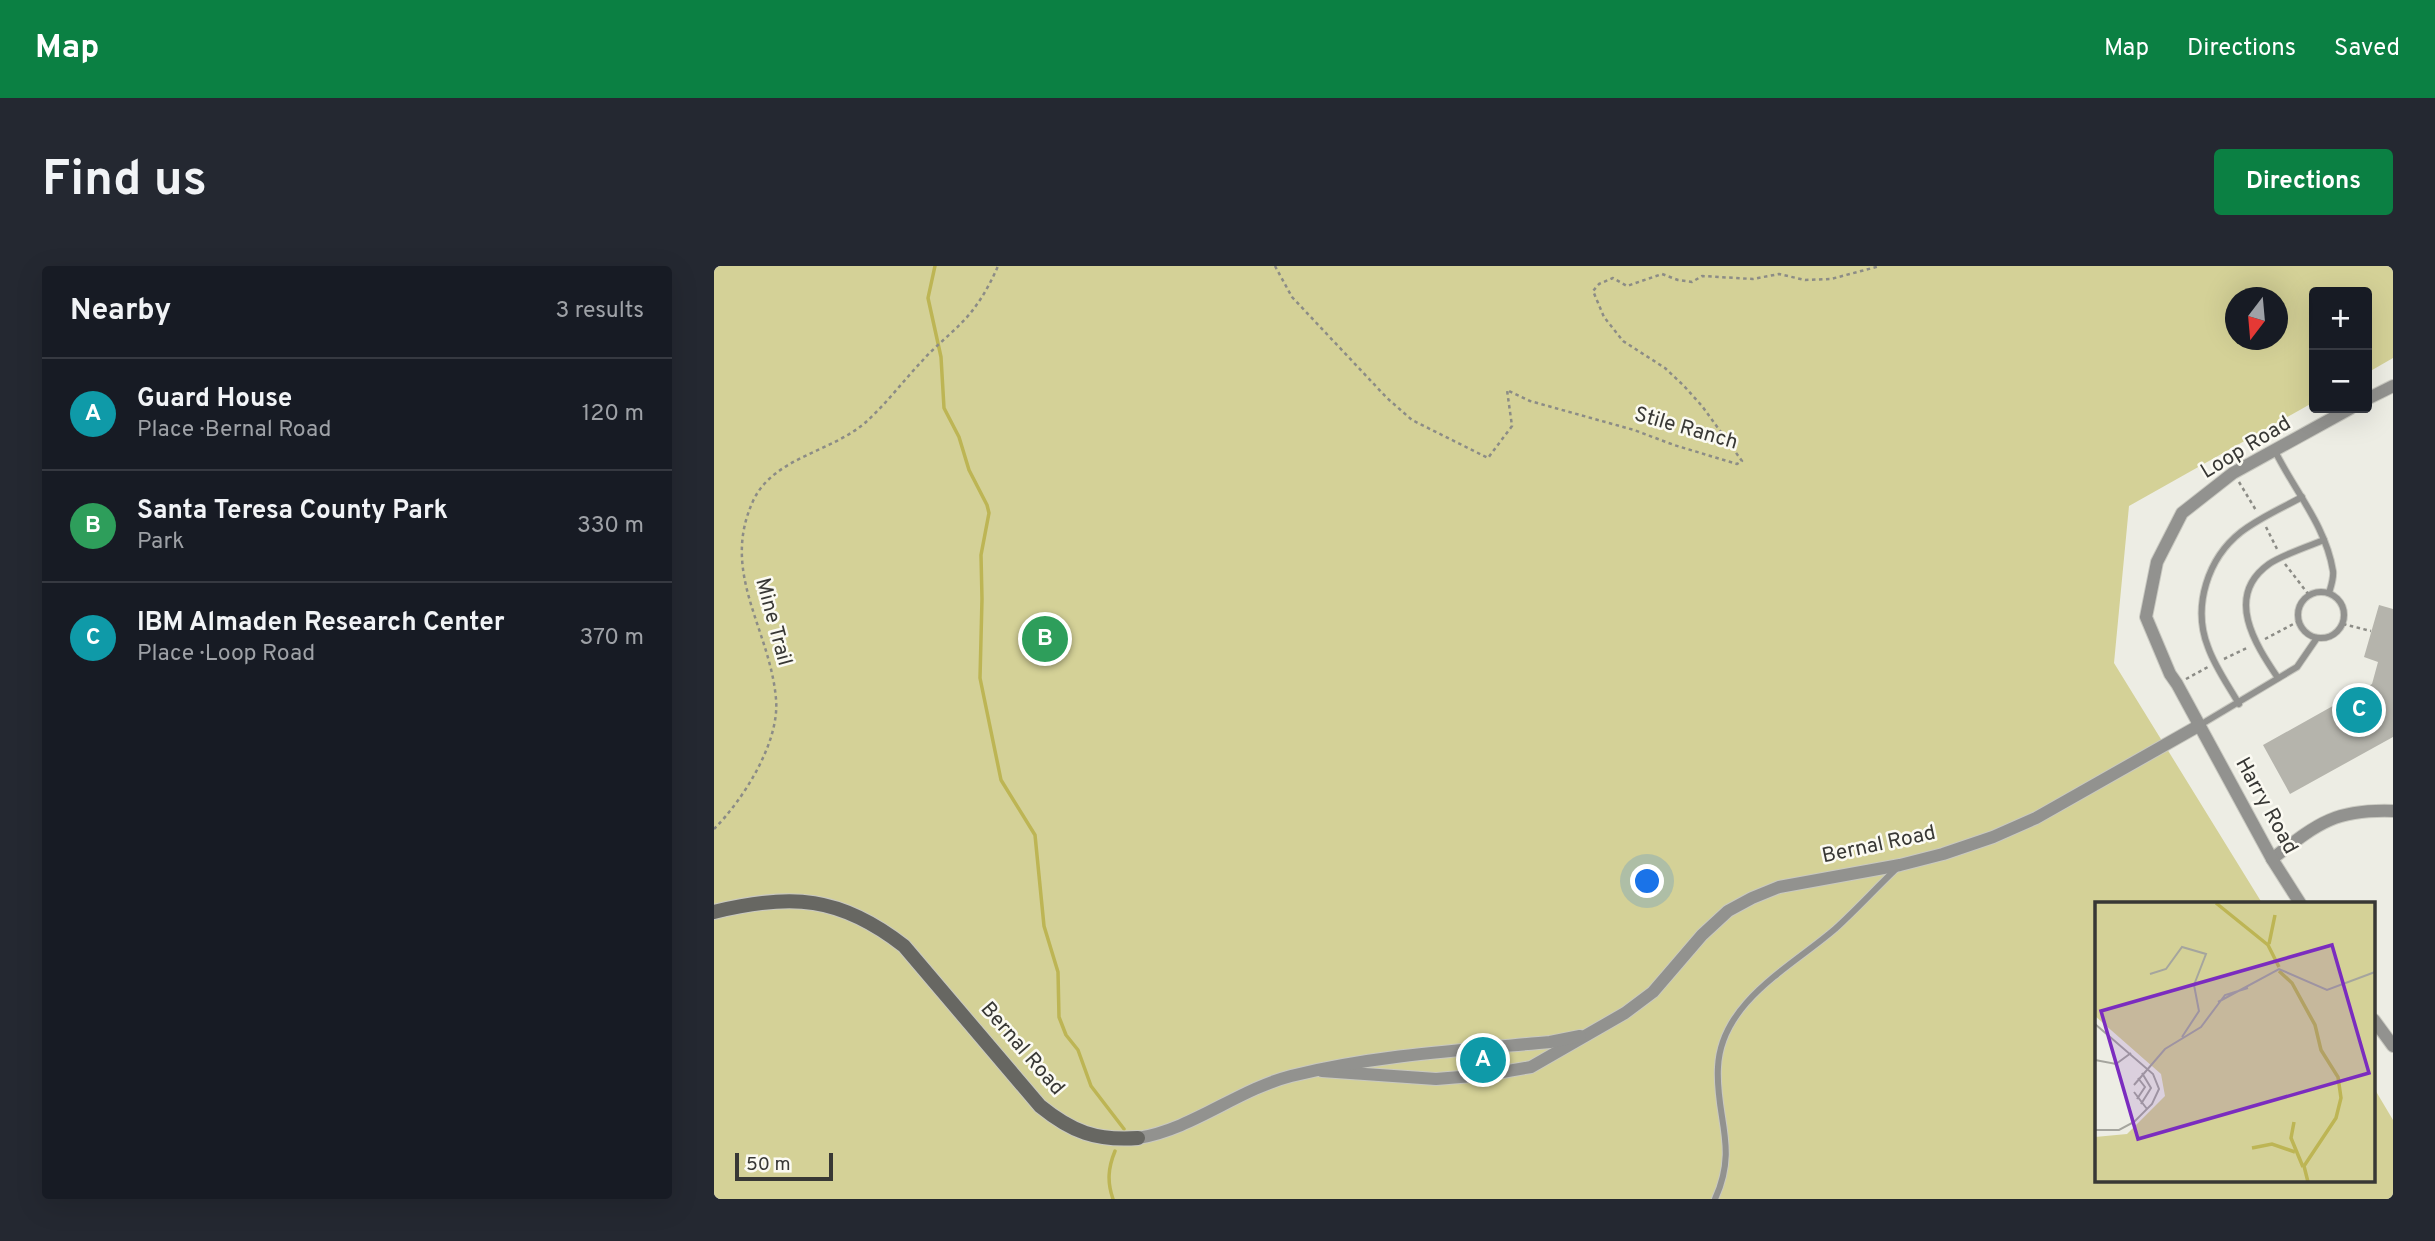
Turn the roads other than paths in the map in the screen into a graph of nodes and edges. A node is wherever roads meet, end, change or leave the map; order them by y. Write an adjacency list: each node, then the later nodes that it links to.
1 (2393, 386): 2 (street)
2 (2372, 396)
3 (2342, 413): 4 (street, Loop Road)
4 (2275, 451): 5 (lane); 11 (street, Loop Road)
5 (2302, 497): 6 (lane); 10 (lane)
6 (2324, 540): 7 (lane); 9 (lane)
7 (2329, 593): 8 (lane); 8 (lane)
8 (2317, 638): 9 (lane)
9 (2278, 678): 10 (lane)
10 (2239, 704): 11 (lane)
11 (2200, 725): 13 (street, Harry Road); 14 (street, Bernal Road)
12 (2393, 811): 13 (street)
13 (2272, 859): 15 (street, Harry Road)
14 (1900, 865): 18 (street, Bernal Road); 22 (lane)
15 (2299, 902)
16 (714, 912): 21 (street, Bernal Road)
17 (2375, 1021): 19 (street)
18 (1590, 1035): 20 (street, Bernal Road); 20 (street, Bernal Road)
19 (2393, 1046)
20 (1322, 1071): 21 (street, Bernal Road)
21 (1138, 1138)
22 (1715, 1199)

